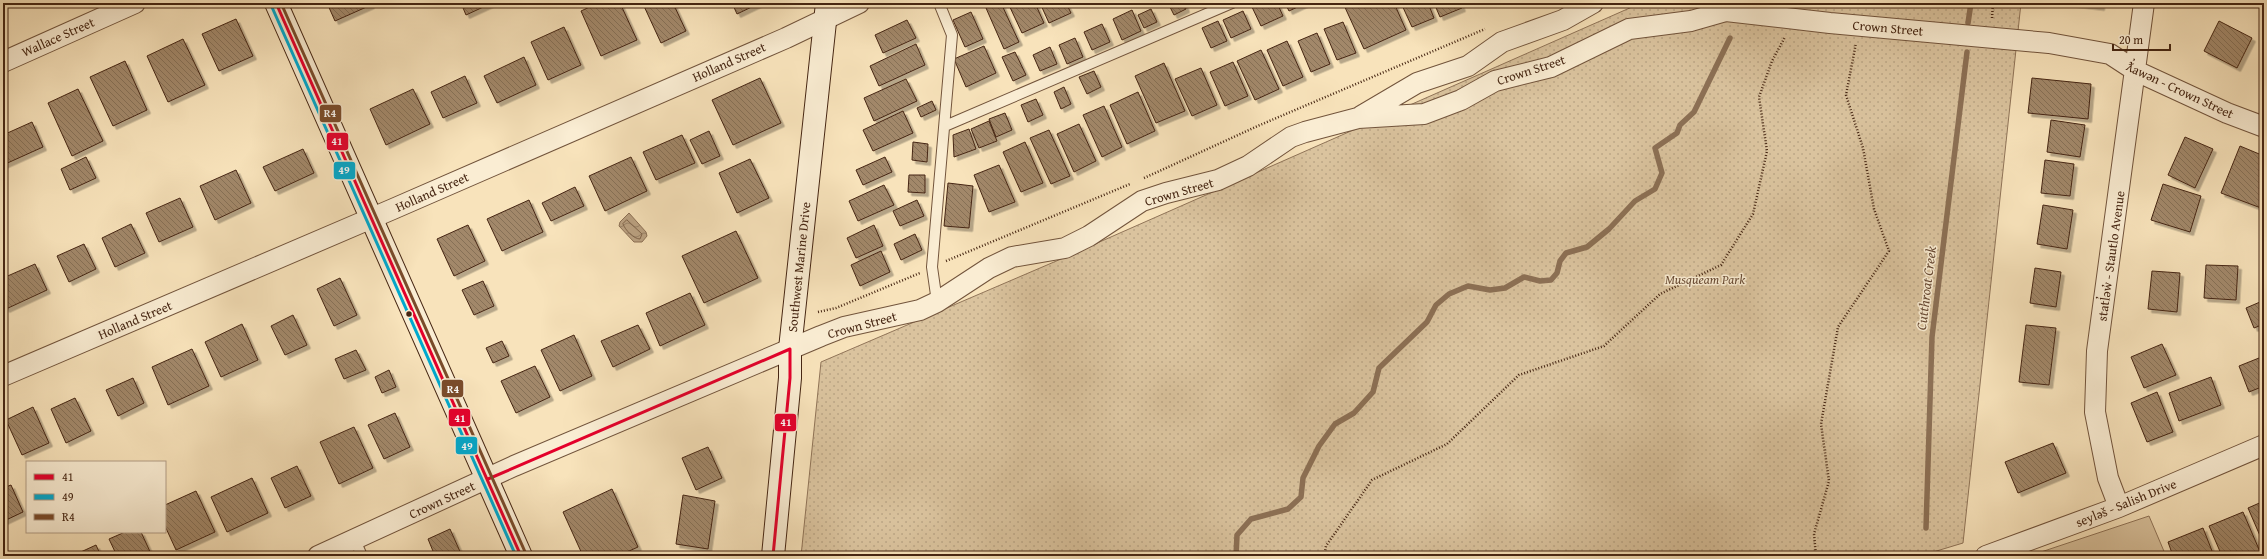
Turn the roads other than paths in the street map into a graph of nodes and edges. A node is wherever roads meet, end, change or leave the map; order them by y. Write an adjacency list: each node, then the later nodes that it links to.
1 (135, 3): 11 (street, Wallace Street)
2 (276, 3): 16 (main road)
3 (860, 3): 9 (street, Holland Street)
4 (939, 3): 14 (lane)
5 (1232, 3): 14 (lane)
6 (1593, 3): 13 (street, Crown Street)
7 (2144, 3): 12 (street, statl̓əw̓ - Stautlo Avenue)
8 (1719, 7): 10 (street, Crown Street); 13 (street, Crown Street)
9 (827, 11): 16 (street, Holland Street); 18 (main road, Southwest Marine Drive)
10 (2049, 43): 12 (street, ƛ̓awən - Crown Street)
11 (3, 62)
12 (2136, 71): 15 (street, ƛ̓awən - Crown Street); 22 (street, statl̓əw̓ - Stautlo Avenue)
13 (1358, 118): 17 (street, Crown Street)
14 (945, 126): 17 (lane)
15 (2264, 127)
16 (371, 219): 19 (street, Holland Street); 21 (main road)
17 (937, 302): 18 (street, Crown Street)
18 (790, 349): 21 (street, Crown Street); 26 (main road, Southwest Marine Drive)
19 (3, 376)
20 (2264, 445): 22 (street, seyləš - Salish Drive)
21 (488, 479): 23 (street, Crown Street); 25 (main road)
22 (2119, 507): 27 (street, seyləš - Salish Drive)
23 (358, 548): 24 (street, Crown Street)
24 (318, 556)
25 (521, 556)
26 (773, 556)
27 (1986, 556)

